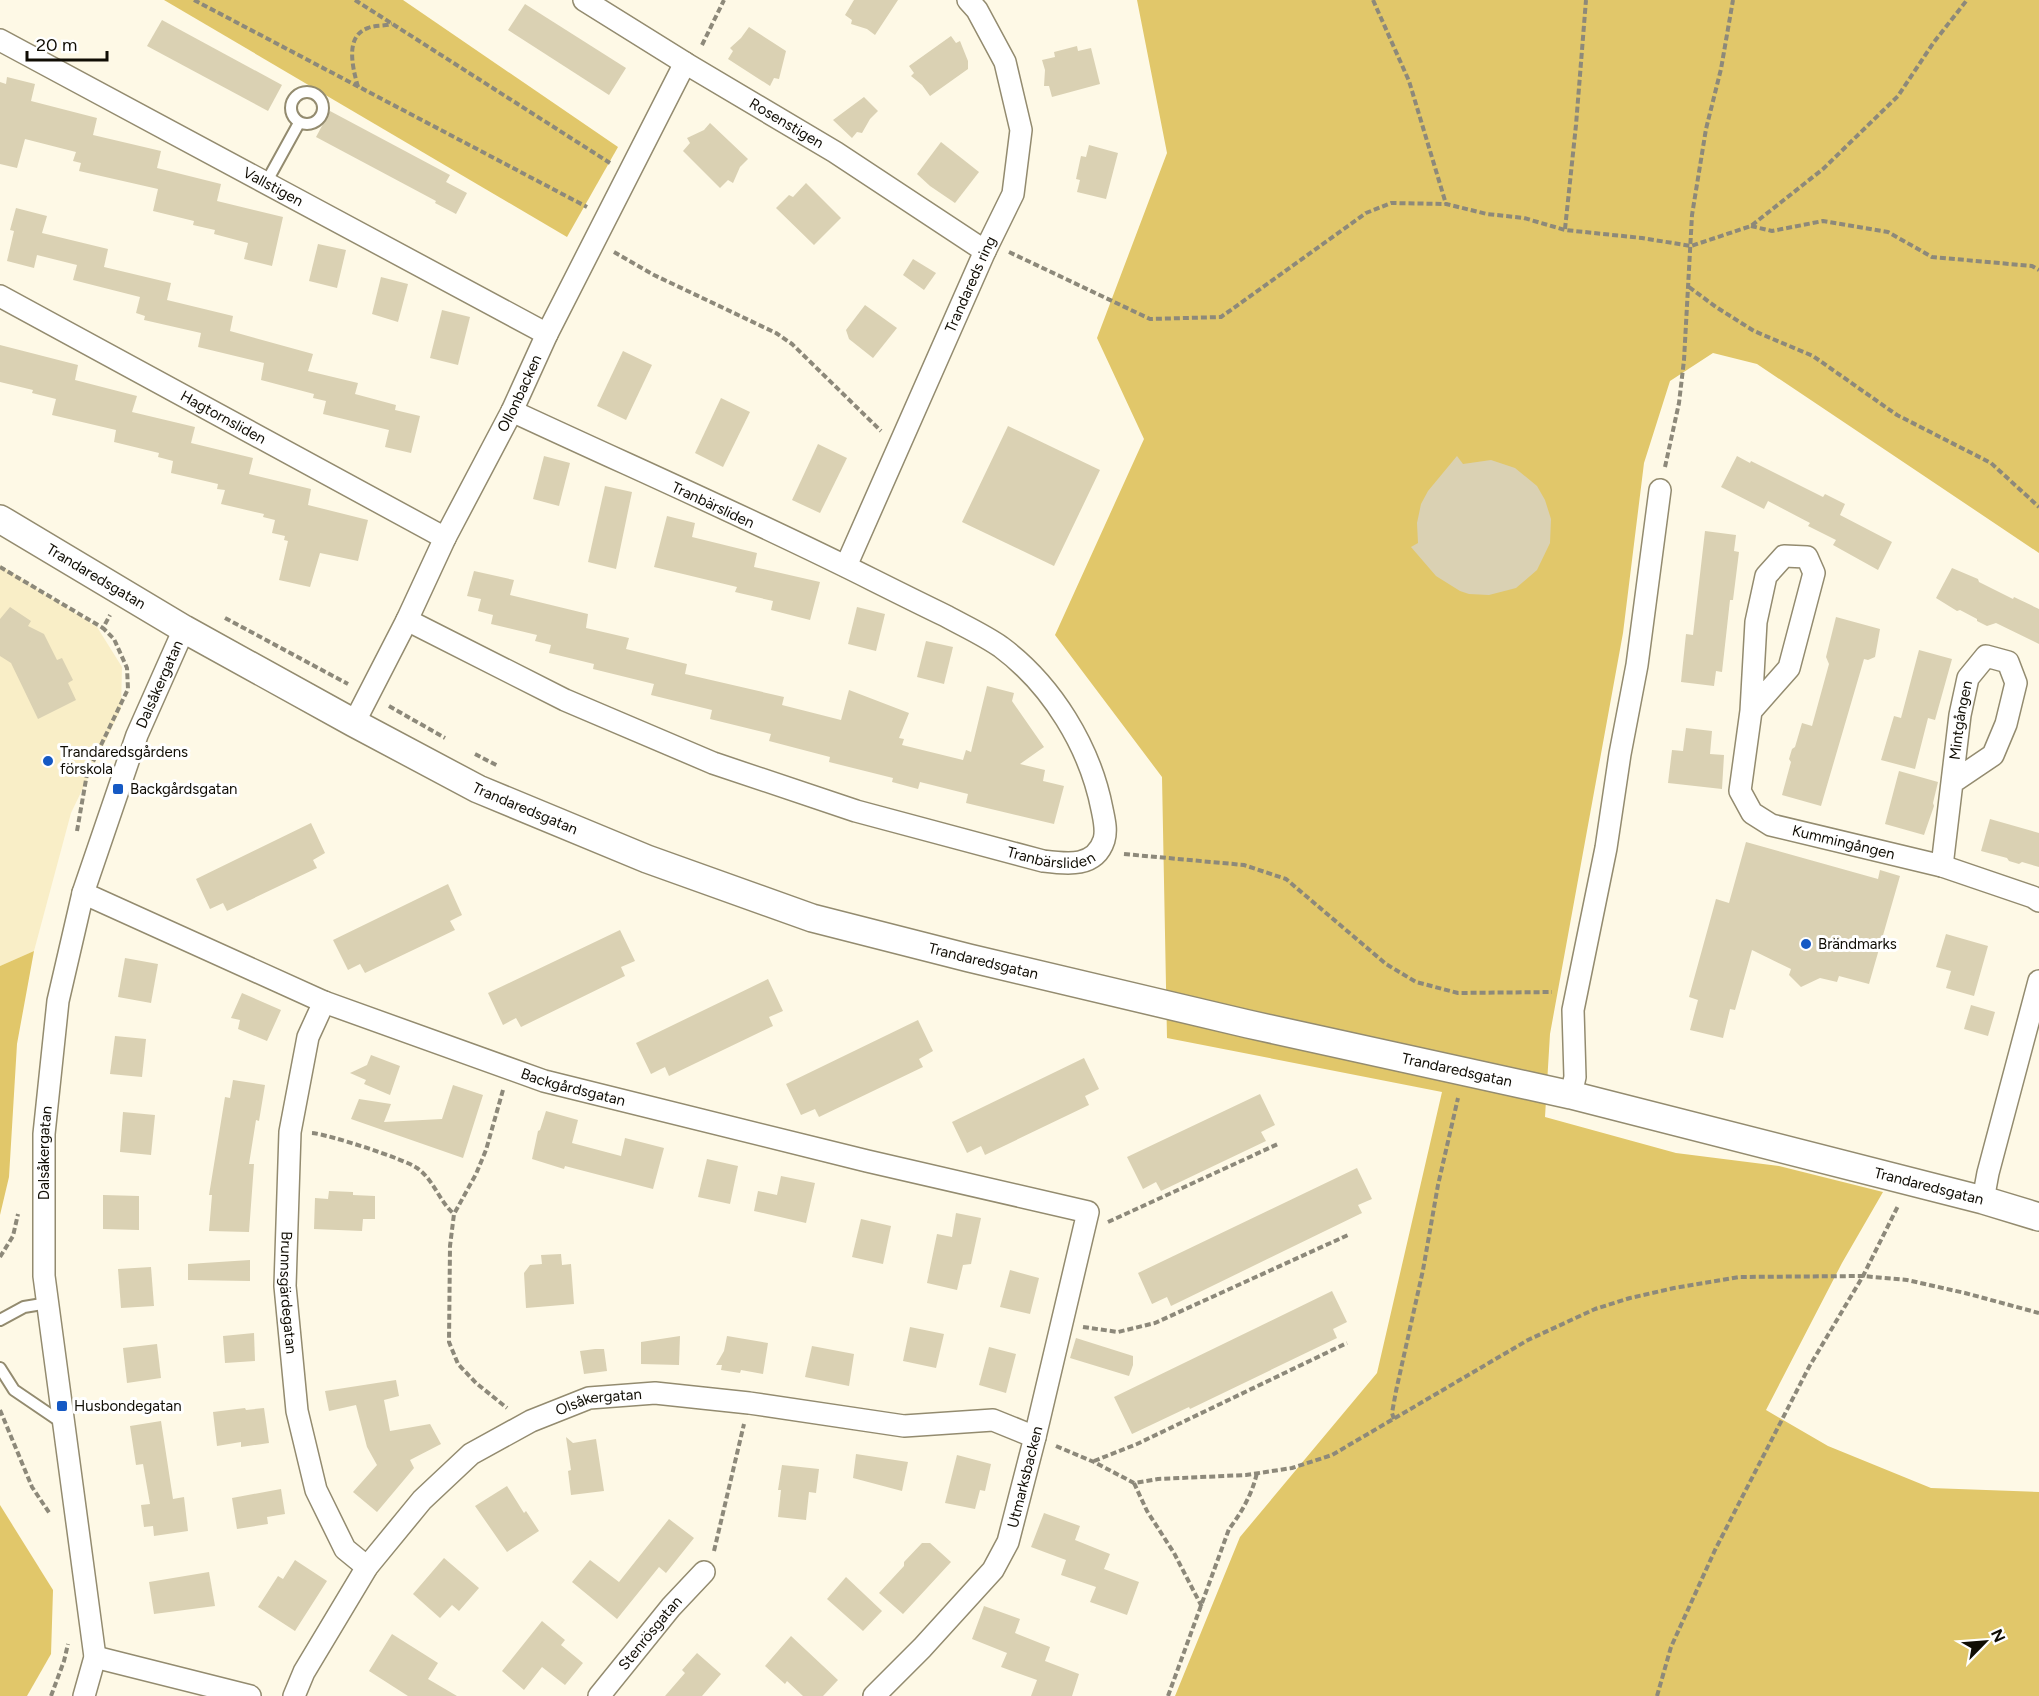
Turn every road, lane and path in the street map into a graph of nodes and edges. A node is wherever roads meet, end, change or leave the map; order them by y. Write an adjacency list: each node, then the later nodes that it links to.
1 (195, 0): 13 (path)
2 (355, 0): 10 (path)
3 (584, 0): 12 (street, Rosenstigen)
4 (724, 0): 12 (path)
5 (968, 0): 23 (street, Trandareds ring)
6 (1373, 0): 17 (path)
7 (1586, 0): 20 (path)
8 (1733, 0): 22 (path)
9 (1967, 0): 19 (path)
10 (392, 24): 13 (path); 15 (path)
11 (0, 40): 16 (street, Vallstigen)
12 (688, 65): 15 (street, Ollonbacken); 23 (street, Rosenstigen)
13 (358, 88): 18 (path)
14 (299, 123): 16 (lane)
15 (628, 175): 18 (street, Ollonbacken)
16 (267, 181): 27 (street, Vallstigen)
17 (1446, 204): 20 (path); 23 (path)
18 (606, 217): 21 (street, Ollonbacken)
19 (1751, 226): 22 (path); 24 (path)
20 (1565, 230): 22 (path)
21 (595, 240): 27 (street, Ollonbacken); 29 (path)
22 (1691, 246): 25 (path)
23 (987, 247): 29 (street, Trandareds ring)
24 (2039, 270)
25 (1688, 286): 30 (path); 31 (path)
26 (0, 296): 33 (street, Hagtornsliden)
27 (547, 334): 28 (street, Ollonbacken)
28 (512, 411): 33 (street, Ollonbacken); 34 (street, Tranbärsliden)
29 (897, 450): 34 (street, Trandareds ring)
30 (1660, 490): 53 (street)
31 (2039, 507)
32 (0, 519): 39 (street, Trandaredsgatan)
33 (445, 538): 37 (street, Ollonbacken)
34 (846, 566): 47 (street, Tranbärsliden)
35 (0, 567): 38 (path)
36 (221, 616): 40 (path)
37 (407, 620): 40 (street, Ollonbacken); 47 (street, Tranbärsliden)
38 (104, 628)
39 (184, 629): 42 (street, Trandaredsgatan); 49 (street, Dalsåkergatan)
40 (370, 696): 42 (street, Ollonbacken); 43 (path)
41 (1751, 711): 41 (street, Kummingången); 48 (street, Kummingången)
42 (354, 723): 55 (street, Trandaredsgatan)
43 (448, 740)
44 (468, 751): 45 (path)
45 (507, 771)
46 (1953, 782): 46 (street, Mintgången); 48 (street, Mintgången)
47 (1099, 851): 53 (path)
48 (1942, 866): 50 (street, Kummingången)
49 (83, 892): 52 (street, Backgårdsgatan); 66 (street, Dalsåkergatan)
50 (2039, 901)
51 (2039, 981): 60 (street)
52 (324, 1002): 54 (street, Backgårdsgatan); 57 (street, Brunnsgärdegatan)
53 (1573, 1010): 56 (street)
54 (510, 1069): 61 (path); 63 (street, Backgårdsgatan)
55 (1462, 1072): 56 (street, Trandaredsgatan); 74 (path)
56 (1571, 1095): 59 (street, Trandaredsgatan)
57 (290, 1132): 61 (path); 82 (street, Brunnsgärdegatan)
58 (1278, 1144): 63 (path)
59 (1911, 1181): 60 (street, Trandaredsgatan); 65 (path)
60 (1983, 1200): 62 (street, Trandaredsgatan)
61 (454, 1214): 76 (path)
62 (2039, 1217)
63 (1086, 1220): 69 (street, Utmarksbacken)
64 (1348, 1235): 69 (path)
65 (1863, 1276): 67 (path); 74 (path); 94 (path)
66 (48, 1303): 68 (lane); 75 (street, Dalsåkergatan)
67 (2039, 1313)
68 (0, 1320)
69 (1062, 1323): 77 (street, Utmarksbacken)
70 (1347, 1343): 78 (path)
71 (0, 1368): 75 (lane)
72 (749, 1403): 76 (street, Olsåkergatan); 77 (street, Olsåkergatan); 83 (path)
73 (0, 1410): 81 (path)
74 (1394, 1419): 79 (path)
75 (64, 1424): 86 (street, Dalsåkergatan)
76 (523, 1426): 82 (street, Olsåkergatan)
77 (1035, 1437): 78 (path); 92 (street, Utmarksbacken)
78 (1094, 1462): 80 (path)
79 (1257, 1473): 80 (path); 84 (path)
80 (1134, 1482): 84 (path)
81 (53, 1521)
82 (367, 1567): 90 (street, Olsåkergatan)
83 (704, 1572): 91 (street, Stenrösgatan)
84 (1202, 1607): 93 (path)
85 (69, 1638): 87 (path)
86 (95, 1657): 88 (street, Dalsåkergatan); 89 (street)
87 (51, 1696)
88 (84, 1696)
89 (250, 1696)
90 (294, 1696)
91 (598, 1696)
92 (874, 1696)
93 (1168, 1696)
94 (1657, 1696)

